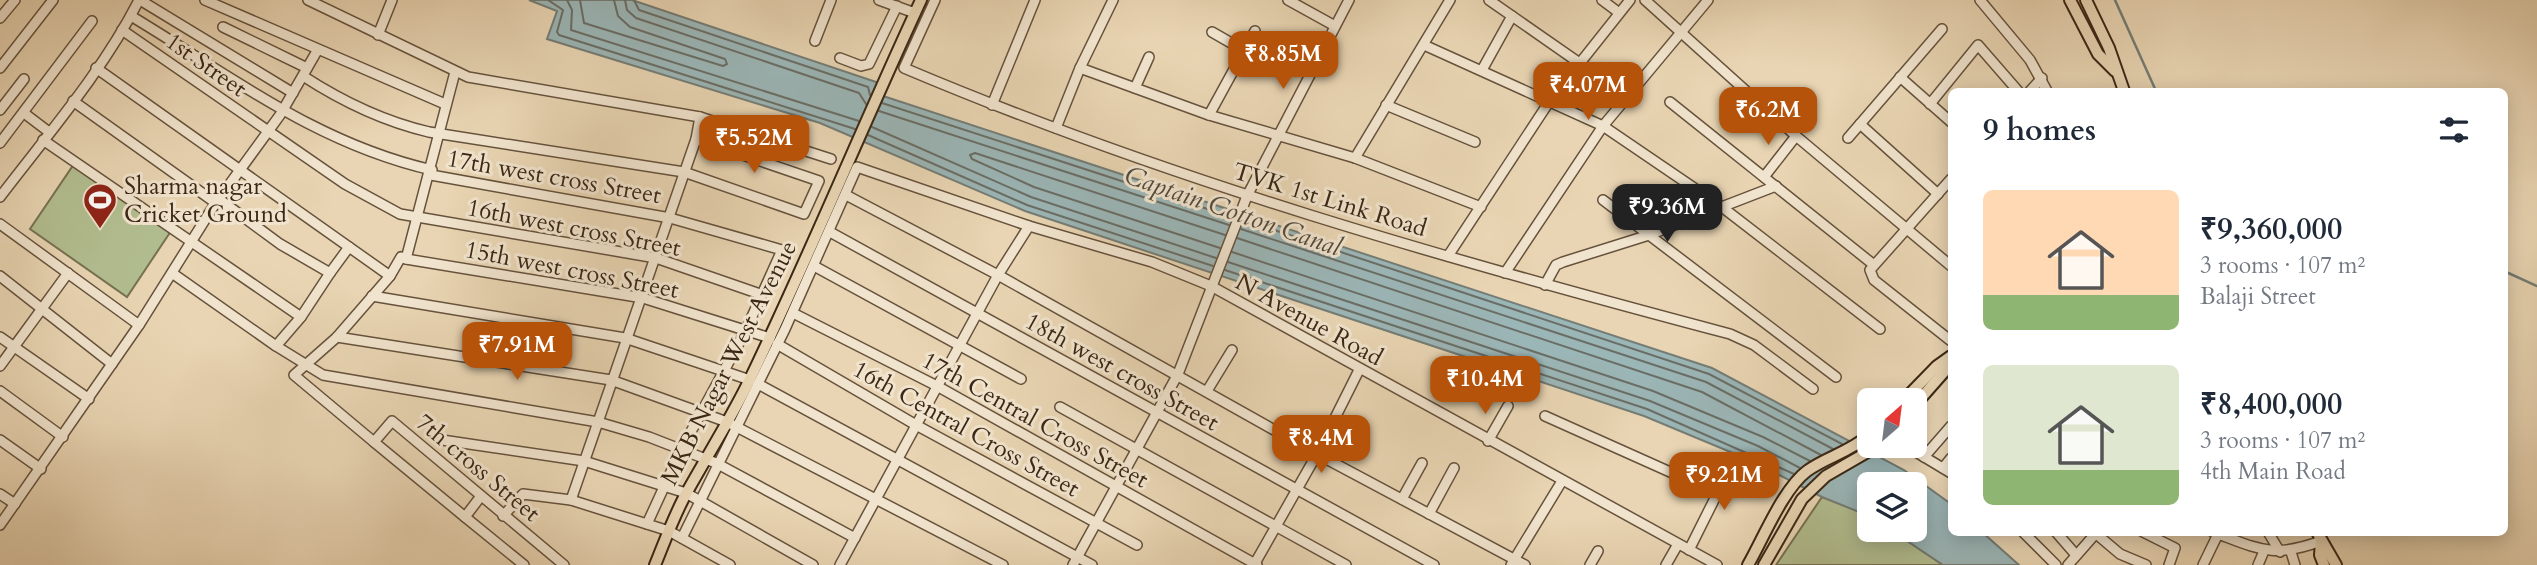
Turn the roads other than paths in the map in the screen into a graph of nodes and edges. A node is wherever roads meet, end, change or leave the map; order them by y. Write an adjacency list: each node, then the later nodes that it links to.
1 (15, 0): 29 (street)
2 (53, 0): 46 (street)
3 (140, 0): 27 (street); 61 (street)
4 (205, 0): 41 (street)
5 (308, 0): 38 (street)
6 (392, 0): 38 (street)
7 (831, 0): 39 (street)
8 (879, 0): 24 (street)
9 (921, 0): 26 (main road, MKB Nagar West Avenue)
10 (935, 0): 67 (street, TVK 1st Link Road)
11 (1035, 0): 67 (street)
12 (1114, 0): 48 (street)
13 (1288, 0): 31 (street)
14 (1349, 0): 31 (street)
15 (1450, 0): 40 (street)
16 (1489, 0): 28 (street)
17 (1602, 0): 25 (street)
18 (1630, 0): 25 (street)
19 (1645, 0): 37 (street)
20 (1708, 0): 37 (street)
21 (1980, 0): 54 (street)
22 (2070, 0): 50 (main road)
23 (2086, 0): 50 (main road)
24 (899, 4): 26 (street); 44 (street)
25 (1618, 12): 45 (street)
26 (915, 13): 135 (main road, MKB Nagar West Avenue)
27 (131, 16): 34 (street); 70 (street, 17th west cross Street)
28 (1512, 16): 45 (street); 49 (street)
29 (0, 18)
30 (92, 21): 71 (street)
31 (1335, 26): 82 (street)
32 (223, 27): 51 (street)
33 (1942, 29): 53 (street)
34 (122, 30): 47 (street); 78 (street, 1st Street)
35 (1255, 31): 42 (street)
36 (1212, 32): 42 (street)
37 (1679, 32): 76 (street); 81 (street)
38 (378, 34): 52 (street)
39 (815, 41)
40 (1424, 45): 49 (street); 68 (street)
41 (317, 51): 51 (street); 65 (street)
42 (1245, 51): 72 (street)
43 (1149, 57): 56 (street)
44 (840, 58)
45 (1578, 62): 63 (street)
46 (0, 68)
47 (96, 68): 62 (street); 89 (street)
48 (1080, 68): 56 (street); 77 (street)
49 (1482, 70): 63 (street)
50 (2115, 71): 60 (main road)
51 (305, 72): 61 (street); 79 (street)
52 (456, 72): 65 (street); 73 (street)
53 (1900, 77): 66 (street); 75 (street)
54 (2042, 78): 58 (street); 59 (street)
55 (24, 79): 69 (street)
56 (1135, 88): 72 (street)
57 (2015, 88): 66 (street)
58 (2033, 88)
59 (2046, 88)
60 (2123, 88)
61 (293, 93): 70 (street)
62 (73, 101): 80 (street); 100 (street)
63 (1549, 102): 76 (street); 101 (street)
64 (1670, 102): 92 (street)
65 (444, 104): 79 (street)
66 (1930, 104): 74 (street)
67 (992, 105): 77 (street, TVK 1st Link Road)
68 (1386, 105): 85 (street); 87 (street)
69 (0, 110)
70 (283, 110): 78 (street); 90 (street, 17th west cross Street)
71 (24, 113): 80 (street); 86 (street)
72 (1209, 116): 82 (street)
73 (700, 117): 84 (street); 88 (street)
74 (1948, 119)
75 (1860, 124): 83 (street); 95 (street)
76 (1603, 126): 102 (street); 121 (street)
77 (1056, 128): 97 (street, TVK 1st Link Road)
78 (269, 130): 89 (street); 103 (street, 1st Street)
79 (440, 133): 90 (street); 91 (street)
80 (46, 136): 98 (street); 110 (street)
81 (1796, 136): 92 (street); 107 (street)
82 (1276, 137): 87 (street); 97 (street)
83 (1848, 138)
84 (696, 139): 91 (street); 91 (street)
85 (1475, 142)
86 (0, 143)
87 (1355, 158): 101 (street)
88 (831, 159)
89 (240, 170): 100 (street); 111 (street)
90 (431, 173): 103 (street); 104 (street, 17th west cross Street)
91 (684, 173): 104 (street)
92 (1764, 177): 94 (street)
93 (1948, 182): 95 (street)
94 (1776, 186): 102 (street); 116 (street)
95 (1938, 194): 107 (street)
96 (846, 195): 106 (street, N Avenue Road); 108 (street); 122 (street)
97 (1247, 196): 112 (street, TVK 1st Link Road); 126 (street)
98 (0, 197)
99 (1603, 200): 109 (street)
100 (217, 201): 110 (street); 120 (street)
101 (1481, 207): 112 (street)
102 (1722, 207): 109 (street); 136 (street)
103 (419, 218): 113 (street, 16th west cross Street); 114 (street)
104 (670, 218): 113 (street); 127 (street, 17th west cross Street)
105 (0, 224): 118 (street)
106 (1029, 226): 122 (street); 126 (street, N Avenue Road)
107 (1905, 230): 115 (street); 116 (street)
108 (830, 232): 117 (street); 132 (street, 18th west cross Street)
109 (1649, 235): 125 (street); 155 (street)
110 (192, 242): 119 (street); 133 (street)
111 (349, 247): 120 (street); 124 (street)
112 (1448, 256): 121 (street, TVK 1st Link Road)
113 (656, 258): 127 (street, 16th west cross Street); 129 (street)
114 (406, 259): 124 (street); 129 (street, 15th west cross Street)
115 (1948, 262)
116 (1874, 265): 141 (street)
117 (814, 266): 131 (street); 145 (street)
118 (68, 273): 130 (street); 134 (street)
119 (172, 273): 134 (street); 144 (street)
120 (330, 273): 133 (street)
121 (1505, 273): 125 (street, TVK 1st Link Road)
122 (998, 275): 132 (street); 154 (street)
123 (0, 276): 130 (street)
124 (390, 276): 128 (street)
125 (1545, 285): 161 (street, TVK 1st Link Road)
126 (1211, 286): 152 (street, N Avenue Road); 154 (street)
127 (760, 294): 137 (street)
128 (372, 296): 139 (street); 140 (street)
129 (643, 298): 137 (street, 15th west cross Street); 140 (street)
130 (42, 309): 143 (street); 148 (street)
131 (793, 313): 135 (street); 159 (street, 17th Central Cross Street)
132 (977, 315): 145 (street); 169 (street, 18th west cross Street)
133 (301, 317): 144 (street)
134 (139, 325): 148 (street)
135 (780, 327): 142 (main road, MKB Nagar West Avenue)
136 (1880, 329)
137 (745, 332): 142 (street, 15th west cross Street); 153 (street)
138 (0, 337): 143 (street)
139 (337, 337): 149 (street); 157 (street)
140 (625, 338): 153 (street); 157 (street)
141 (1948, 339)
142 (774, 341): 158 (main road, MKB Nagar West Avenue); 173 (street, 16th Central Cross Street)
143 (14, 346): 150 (street); 165 (street)
144 (275, 346): 149 (street)
145 (960, 346): 156 (street); 159 (street)
146 (1232, 350): 163 (street)
147 (1948, 358): 160 (main road)
148 (112, 364): 165 (street)
149 (304, 364): 171 (street); 179 (street)
150 (0, 366)
151 (1948, 367): 164 (main road)
152 (1359, 370): 178 (street, N Avenue Road); 183 (street)
153 (722, 371): 158 (street); 168 (street)
154 (1178, 374): 163 (street); 169 (street)
155 (1836, 377)
156 (1021, 379)
157 (611, 380): 168 (street); 171 (street)
158 (754, 382): 172 (main road, MKB Nagar West Avenue); 188 (street)
159 (937, 386): 173 (street); 197 (street, 17th Central Cross Street)
160 (1916, 388)
161 (1813, 389)
162 (0, 391): 175 (street)
163 (1207, 391): 183 (street)
164 (1927, 391)
165 (89, 399): 175 (street)
166 (1507, 406): 178 (street)
167 (1060, 407): 181 (street)
168 (701, 412): 172 (street); 182 (street)
169 (1157, 412): 181 (street); 198 (street, 18th west cross Street)
170 (1545, 416): 201 (street)
171 (598, 422): 182 (street); 187 (street)
172 (732, 424): 190 (main road, MKB Nagar West Avenue); 203 (street)
173 (916, 425): 188 (street); 212 (street, 16th Central Cross Street)
174 (1948, 429): 184 (street)
175 (63, 437): 193 (street)
176 (0, 440): 193 (street)
177 (442, 440): 187 (street)
178 (1488, 441): 195 (street, N Avenue Road)
179 (374, 442): 202 (street, 7th cross Street); 210 (street)
180 (1857, 444): 253 (main road)
181 (1136, 449): 197 (street); 214 (street)
182 (681, 450): 190 (street); 196 (street)
183 (1317, 454): 198 (street); 204 (street)
184 (1927, 454)
185 (1859, 458): 254 (main road)
186 (1926, 458): 194 (street)
187 (584, 461): 196 (street); 205 (street)
188 (896, 461): 203 (street); 234 (street)
189 (1733, 461): 201 (street)
190 (712, 462): 199 (main road, MKB Nagar West Avenue); 206 (street); 226 (street)
191 (1422, 463): 204 (street)
192 (1454, 468): 208 (street)
193 (41, 469): 207 (street)
194 (1947, 471)
195 (1562, 481): 227 (street, N Avenue Road); 236 (street)
196 (663, 485): 199 (street); 211 (street)
197 (1116, 486): 212 (street); 246 (street, 17th Central Cross Street)
198 (1296, 489): 214 (street); 248 (street, 18th west cross Street)
199 (686, 493): 206 (street); 215 (main road, MKB Nagar West Avenue)
200 (0, 494): 207 (street)
201 (1717, 494): 229 (street)
202 (481, 496): 209 (street, 7th cross Street); 210 (street)
203 (876, 499): 226 (street); 244 (street)
204 (1402, 499): 208 (street)
205 (571, 500): 209 (street); 211 (street)
206 (698, 500): 225 (street); 242 (street)
207 (15, 504): 213 (street)
208 (1429, 514): 236 (street)
209 (503, 516): 239 (street, 7th cross Street)
210 (465, 517): 238 (street)
211 (647, 524): 215 (street)
212 (1096, 524): 228 (street, 16th Central Cross Street); 234 (street)
213 (0, 525)
214 (1275, 526): 246 (street); 247 (street)
215 (669, 531): 225 (street); 240 (main road, MKB Nagar West Avenue)
216 (2027, 536): 255 (street)
217 (2061, 536): 233 (street)
218 (2092, 536): 233 (street)
219 (2099, 536): 237 (street)
220 (2151, 536): 258 (street)
221 (2214, 536): 259 (street)
222 (2223, 536): 231 (street)
223 (2270, 536): 232 (street)
224 (2319, 536): 235 (street); 261 (main road); 262 (main road)
225 (682, 538): 241 (street)
226 (855, 538): 243 (street)
227 (1678, 544): 229 (street, N Avenue Road); 251 (street)
228 (1137, 545)
229 (1689, 550): 252 (street, N Avenue Road)
230 (1598, 551): 250 (street)
231 (2264, 551): 232 (street); 260 (street)
232 (2280, 552): 235 (street)
233 (2076, 555): 256 (street)
234 (1075, 561): 245 (street)
235 (2293, 561)
236 (1513, 562): 249 (street)
237 (2124, 562): 257 (street)
238 (524, 565)
239 (564, 565)
240 (655, 565)
241 (730, 565)
242 (813, 565)
243 (840, 565)
244 (1003, 565)
245 (1092, 565)
246 (1255, 565)
247 (1346, 565)
248 (1434, 565)
249 (1525, 565)
250 (1590, 565)
251 (1666, 565)
252 (1717, 565)
253 (1748, 565)
254 (1764, 565)
255 (2056, 565)
256 (2068, 565)
257 (2146, 565)
258 (2169, 565)
259 (2203, 565)
260 (2258, 565)
261 (2324, 565)
262 (2336, 565)

